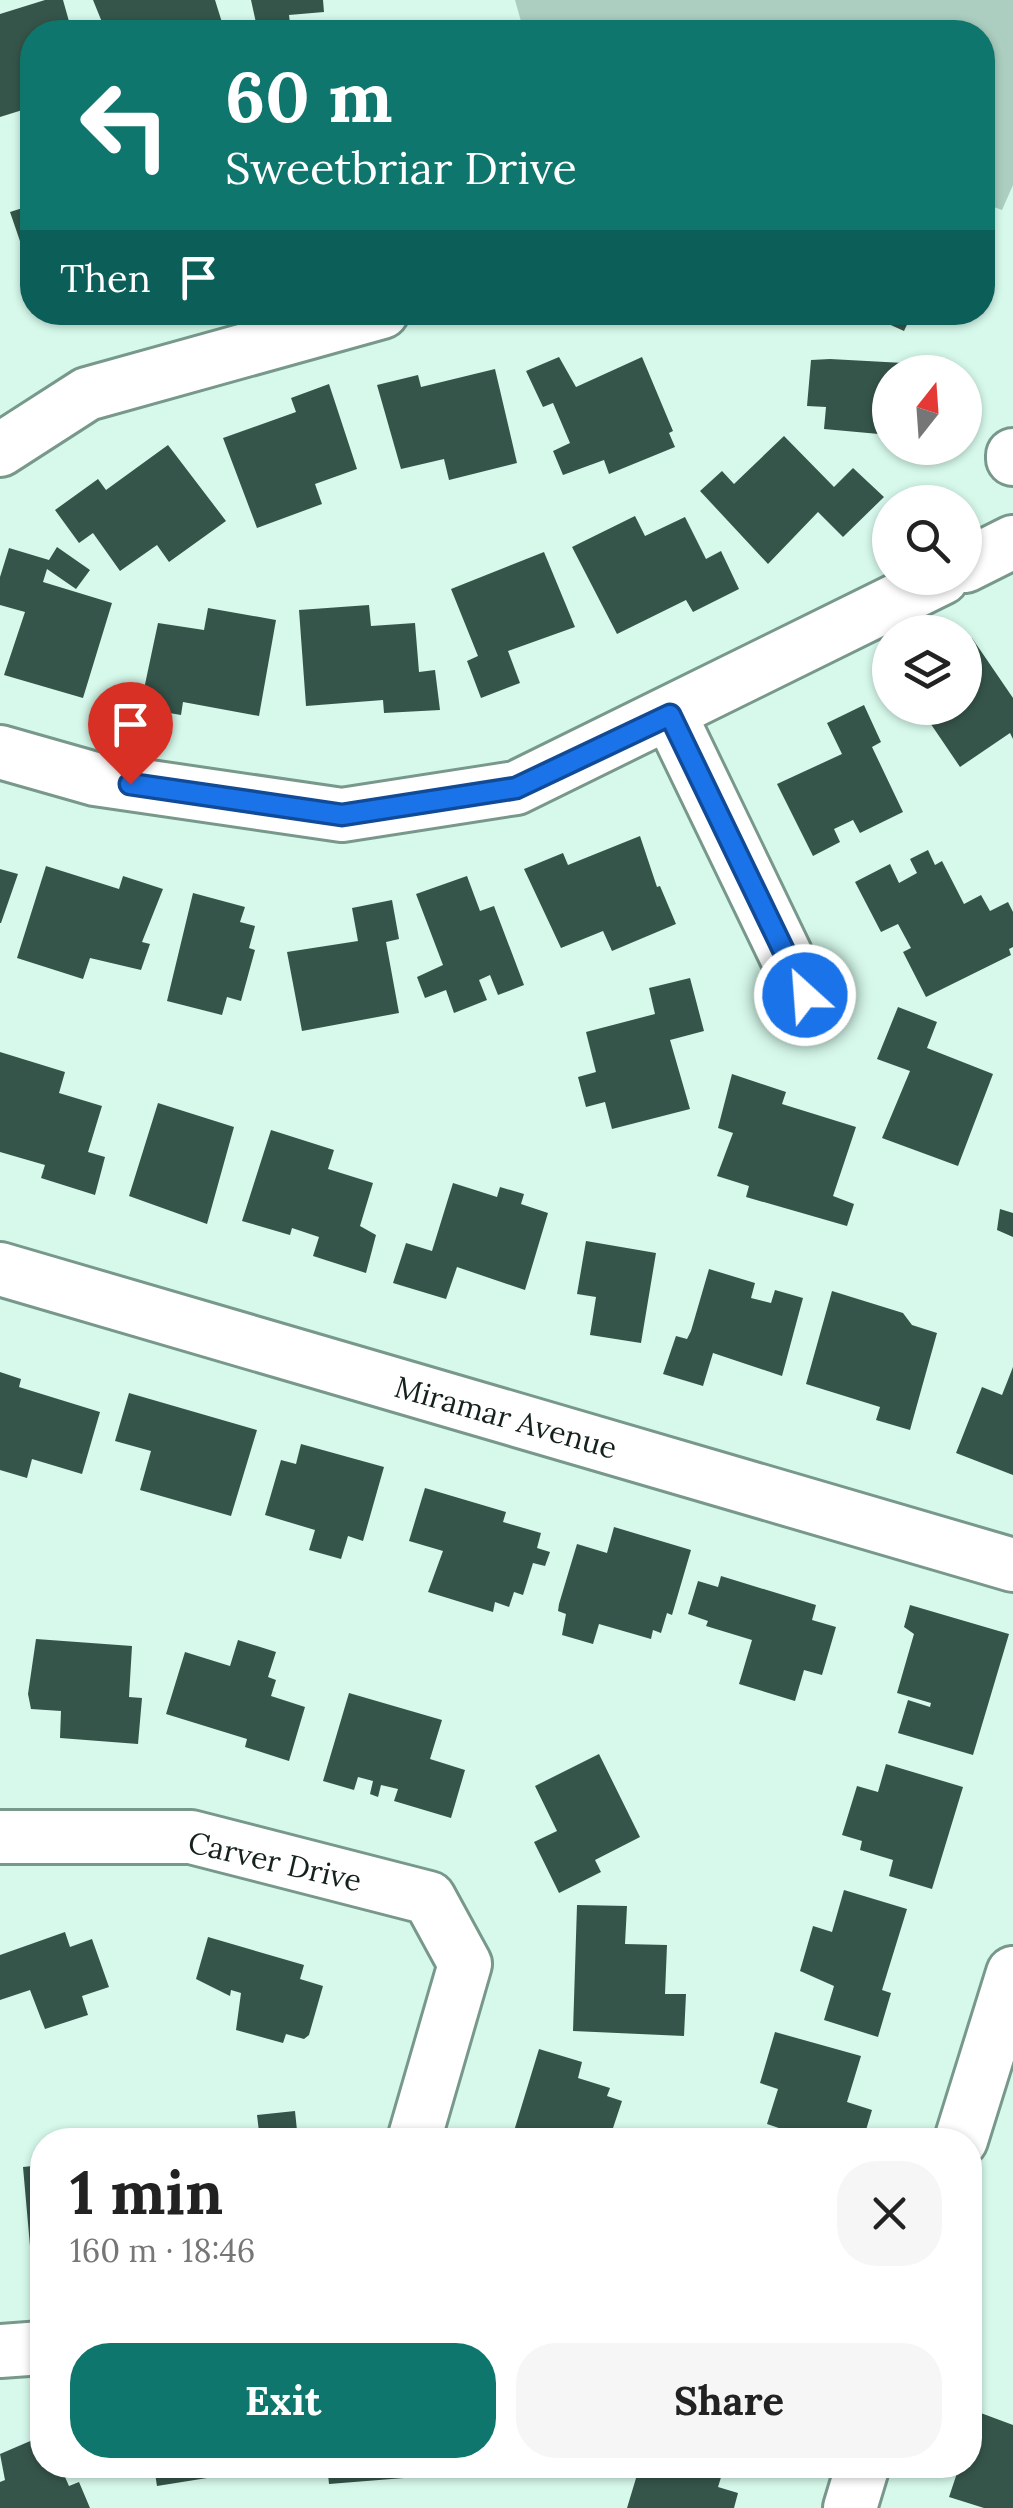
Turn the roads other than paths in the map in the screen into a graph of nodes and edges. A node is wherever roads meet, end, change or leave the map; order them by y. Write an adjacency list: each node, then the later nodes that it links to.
1 (335, 325): 2 (street)
2 (0, 450)
3 (1013, 542): 4 (street)
4 (982, 558)
5 (908, 595): 6 (street)
6 (670, 715): 7 (street); 8 (street)
7 (0, 752)
8 (805, 995)
9 (0, 1269): 10 (street, Miramar Avenue)
10 (1013, 1565)
11 (0, 1837): 14 (street, Carver Drive)
12 (1013, 1974): 13 (street)
13 (996, 2089): 15 (street)
14 (417, 2128)
15 (970, 2128)
16 (30, 2349): 17 (street)
17 (0, 2351)
18 (860, 2478): 19 (street)
19 (850, 2508)

